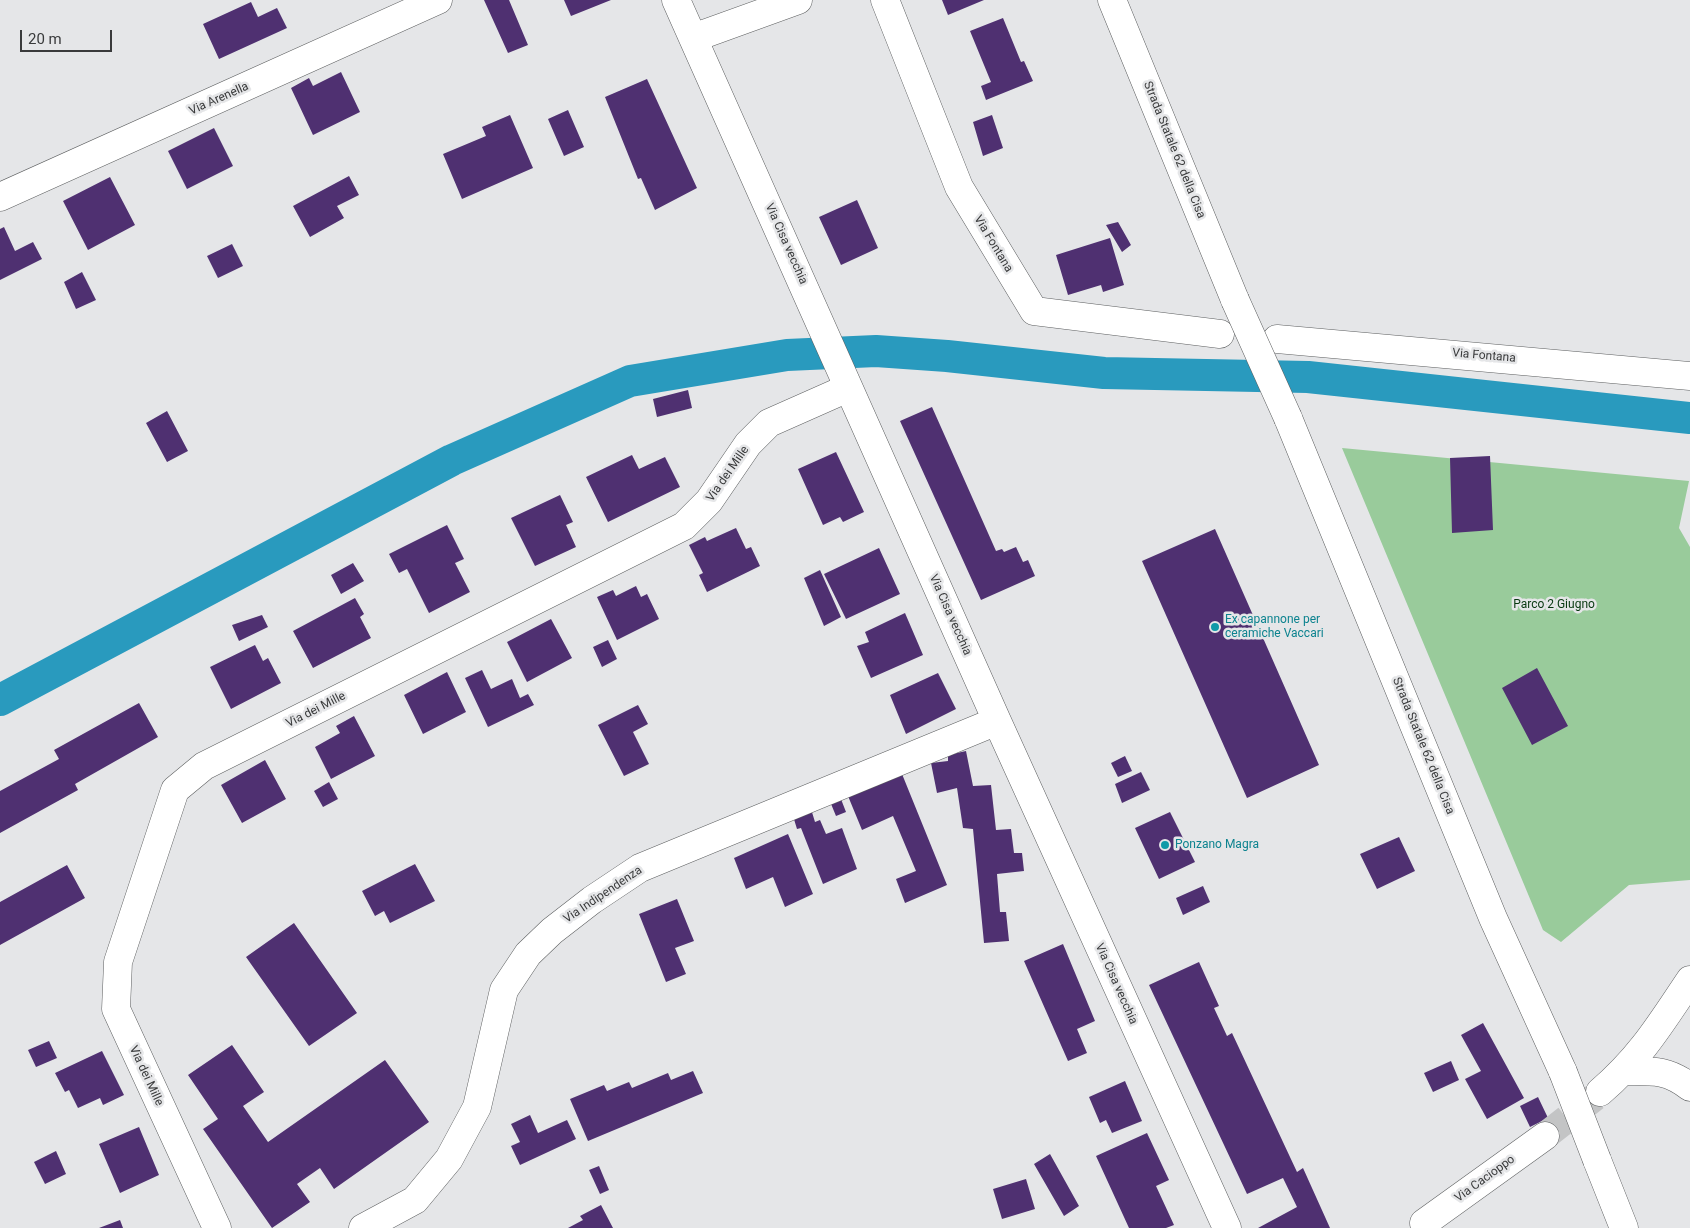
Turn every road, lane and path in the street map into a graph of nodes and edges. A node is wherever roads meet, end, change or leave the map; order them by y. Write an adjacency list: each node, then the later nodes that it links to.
1 (438, 0): 7 (street, Via Arenella)
2 (676, 0): 6 (street, Via Cisa vecchia)
3 (798, 0): 6 (street)
4 (885, 0): 8 (street, Via Fontana)
5 (1112, 0): 22 (street, Strada Statale 62 della Cisa, bridge)
6 (694, 38): 11 (street, Via Cisa vecchia)
7 (0, 197)
8 (1220, 334)
9 (1277, 339): 10 (street, Via Fontana)
10 (1690, 376)
11 (844, 378): 12 (street, Via Cisa vecchia); 19 (street, Via dei Mille)
12 (997, 721): 20 (street, Via Indipendenza); 21 (street, Via Cisa vecchia)
13 (1690, 980): 14 (street)
14 (1624, 1072): 15 (street); 16 (street)
15 (1690, 1087)
16 (1600, 1092)
17 (1545, 1136): 18 (street, Via Cacioppo)
18 (1424, 1223)
19 (217, 1228)
20 (363, 1228)
21 (1226, 1228)
22 (1624, 1228)

